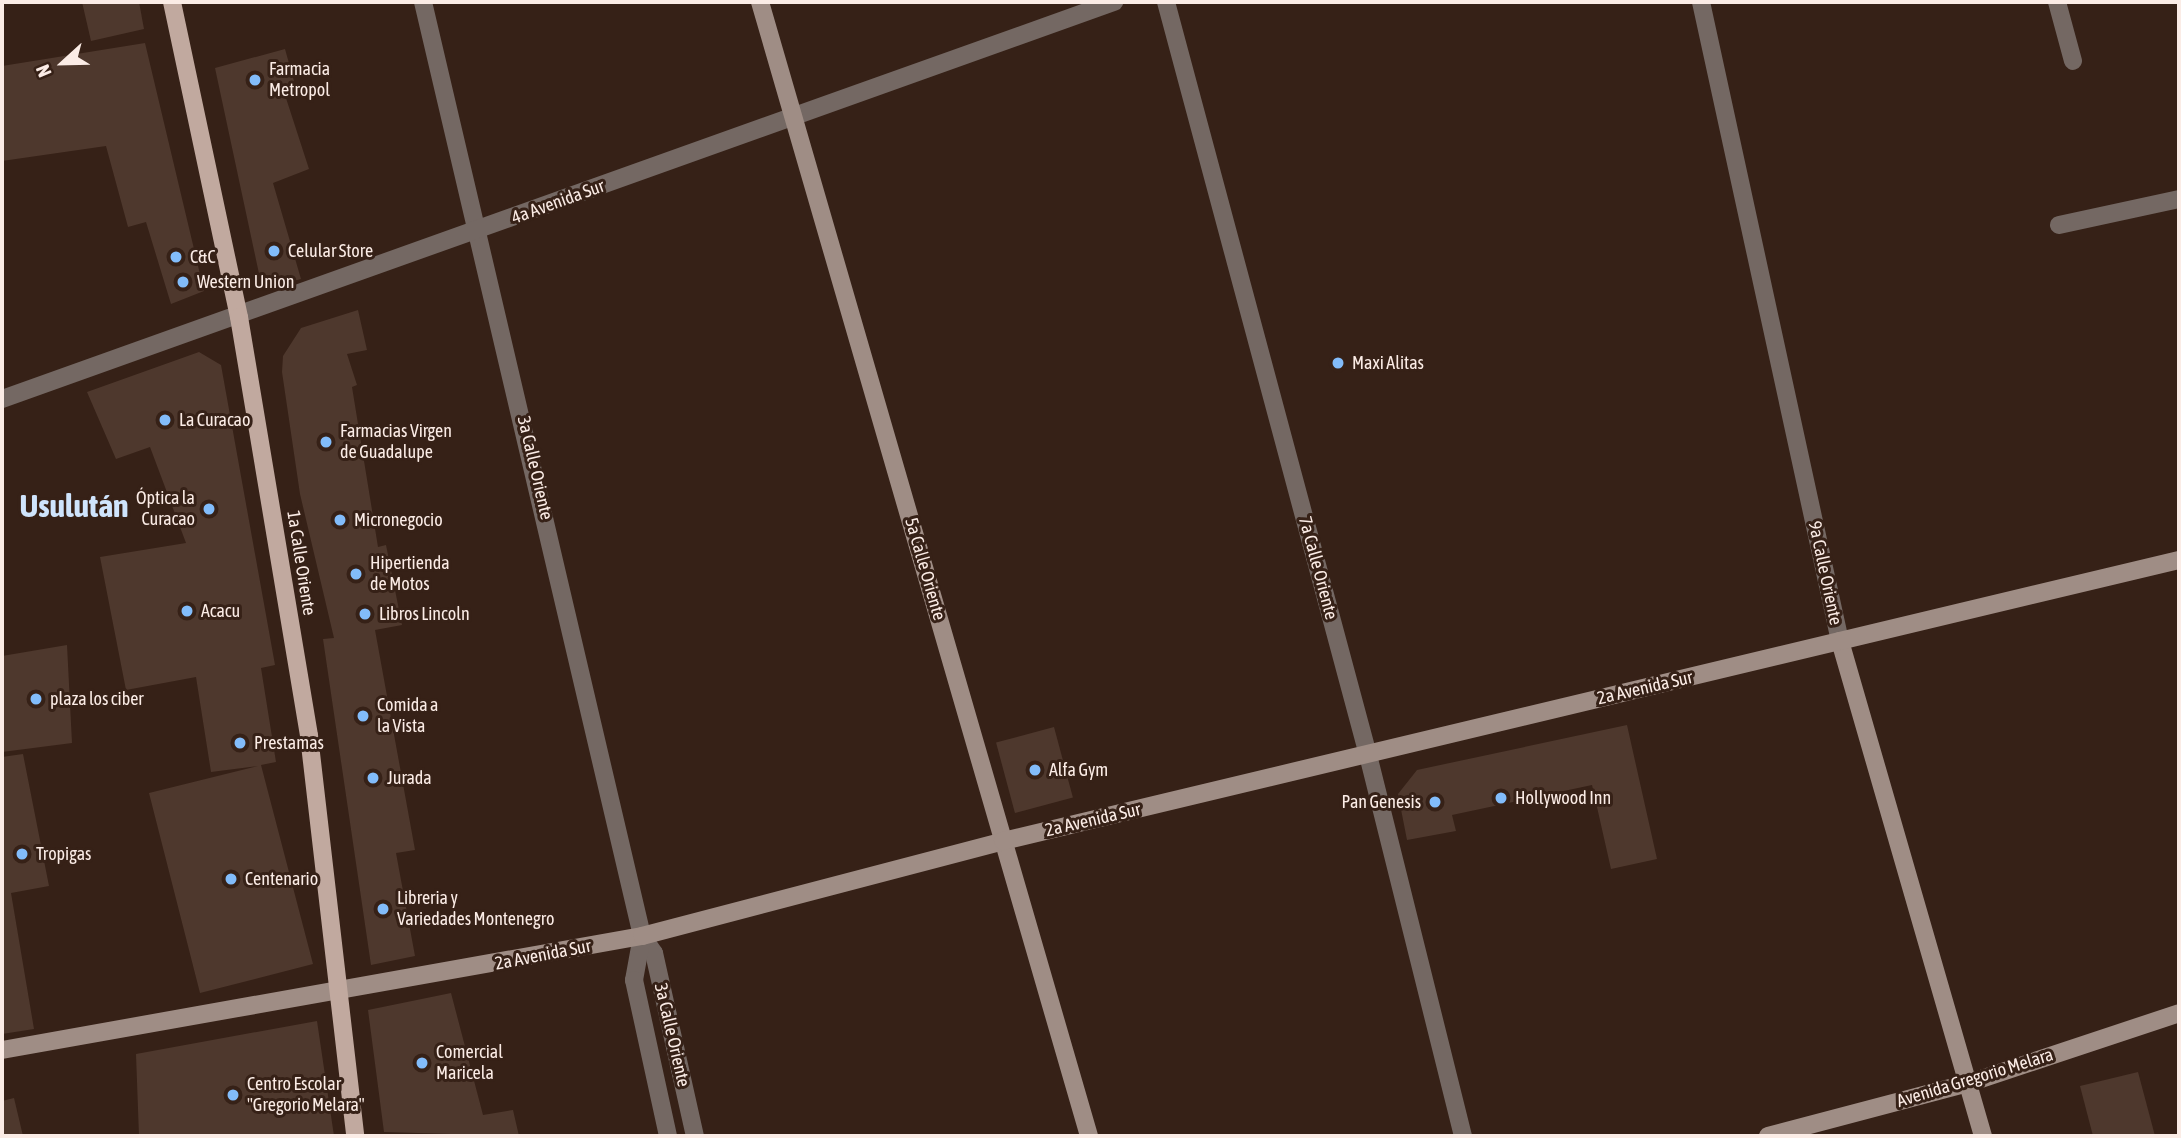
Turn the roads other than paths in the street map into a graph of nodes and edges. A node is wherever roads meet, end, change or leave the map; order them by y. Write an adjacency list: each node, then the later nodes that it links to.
1 (172, 2): 13 (main road, 1a Calle Oriente)
2 (424, 2): 12 (street, 3a Calle Oriente)
3 (760, 2): 9 (street, 5a Calle Oriente)
4 (1114, 2): 9 (street, 4a Avenida Sur)
5 (1166, 2): 17 (street, 7a Calle Oriente)
6 (1701, 2): 16 (street, 9a Calle Oriente)
7 (2057, 2): 8 (street)
8 (2073, 61)
9 (793, 115): 12 (street, 4a Avenida Sur); 18 (street, 5a Calle Oriente)
10 (2179, 200): 11 (street)
11 (2059, 225)
12 (481, 230): 13 (street, 4a Avenida Sur); 19 (street, 3a Calle Oriente)
13 (239, 317): 14 (street, 4a Avenida Sur); 20 (main road, 1a Calle Oriente)
14 (2, 399)
15 (2179, 560): 16 (street, 2a Avenida Sur)
16 (1840, 641): 17 (street, 2a Avenida Sur); 23 (street, 9a Calle Oriente)
17 (1368, 755): 18 (street, 2a Avenida Sur); 28 (street, 7a Calle Oriente)
18 (1003, 841): 19 (street, 2a Avenida Sur); 27 (street, 5a Calle Oriente)
19 (642, 936): 20 (street, 2a Avenida Sur); 25 (street, 3a Calle Oriente); 26 (street, 3a Calle Oriente)
20 (344, 993): 22 (street, 2a Avenida Sur); 24 (main road, 1a Calle Oriente)
21 (2179, 1013): 23 (street, Avenida Gregorio Melara)
22 (2, 1050)
23 (1969, 1083): 29 (street, Avenida Gregorio Melara); 30 (street, 9a Calle Oriente)
24 (355, 1136)
25 (668, 1136)
26 (695, 1136)
27 (1089, 1136)
28 (1463, 1136)
29 (1768, 1136)
30 (1983, 1136)

